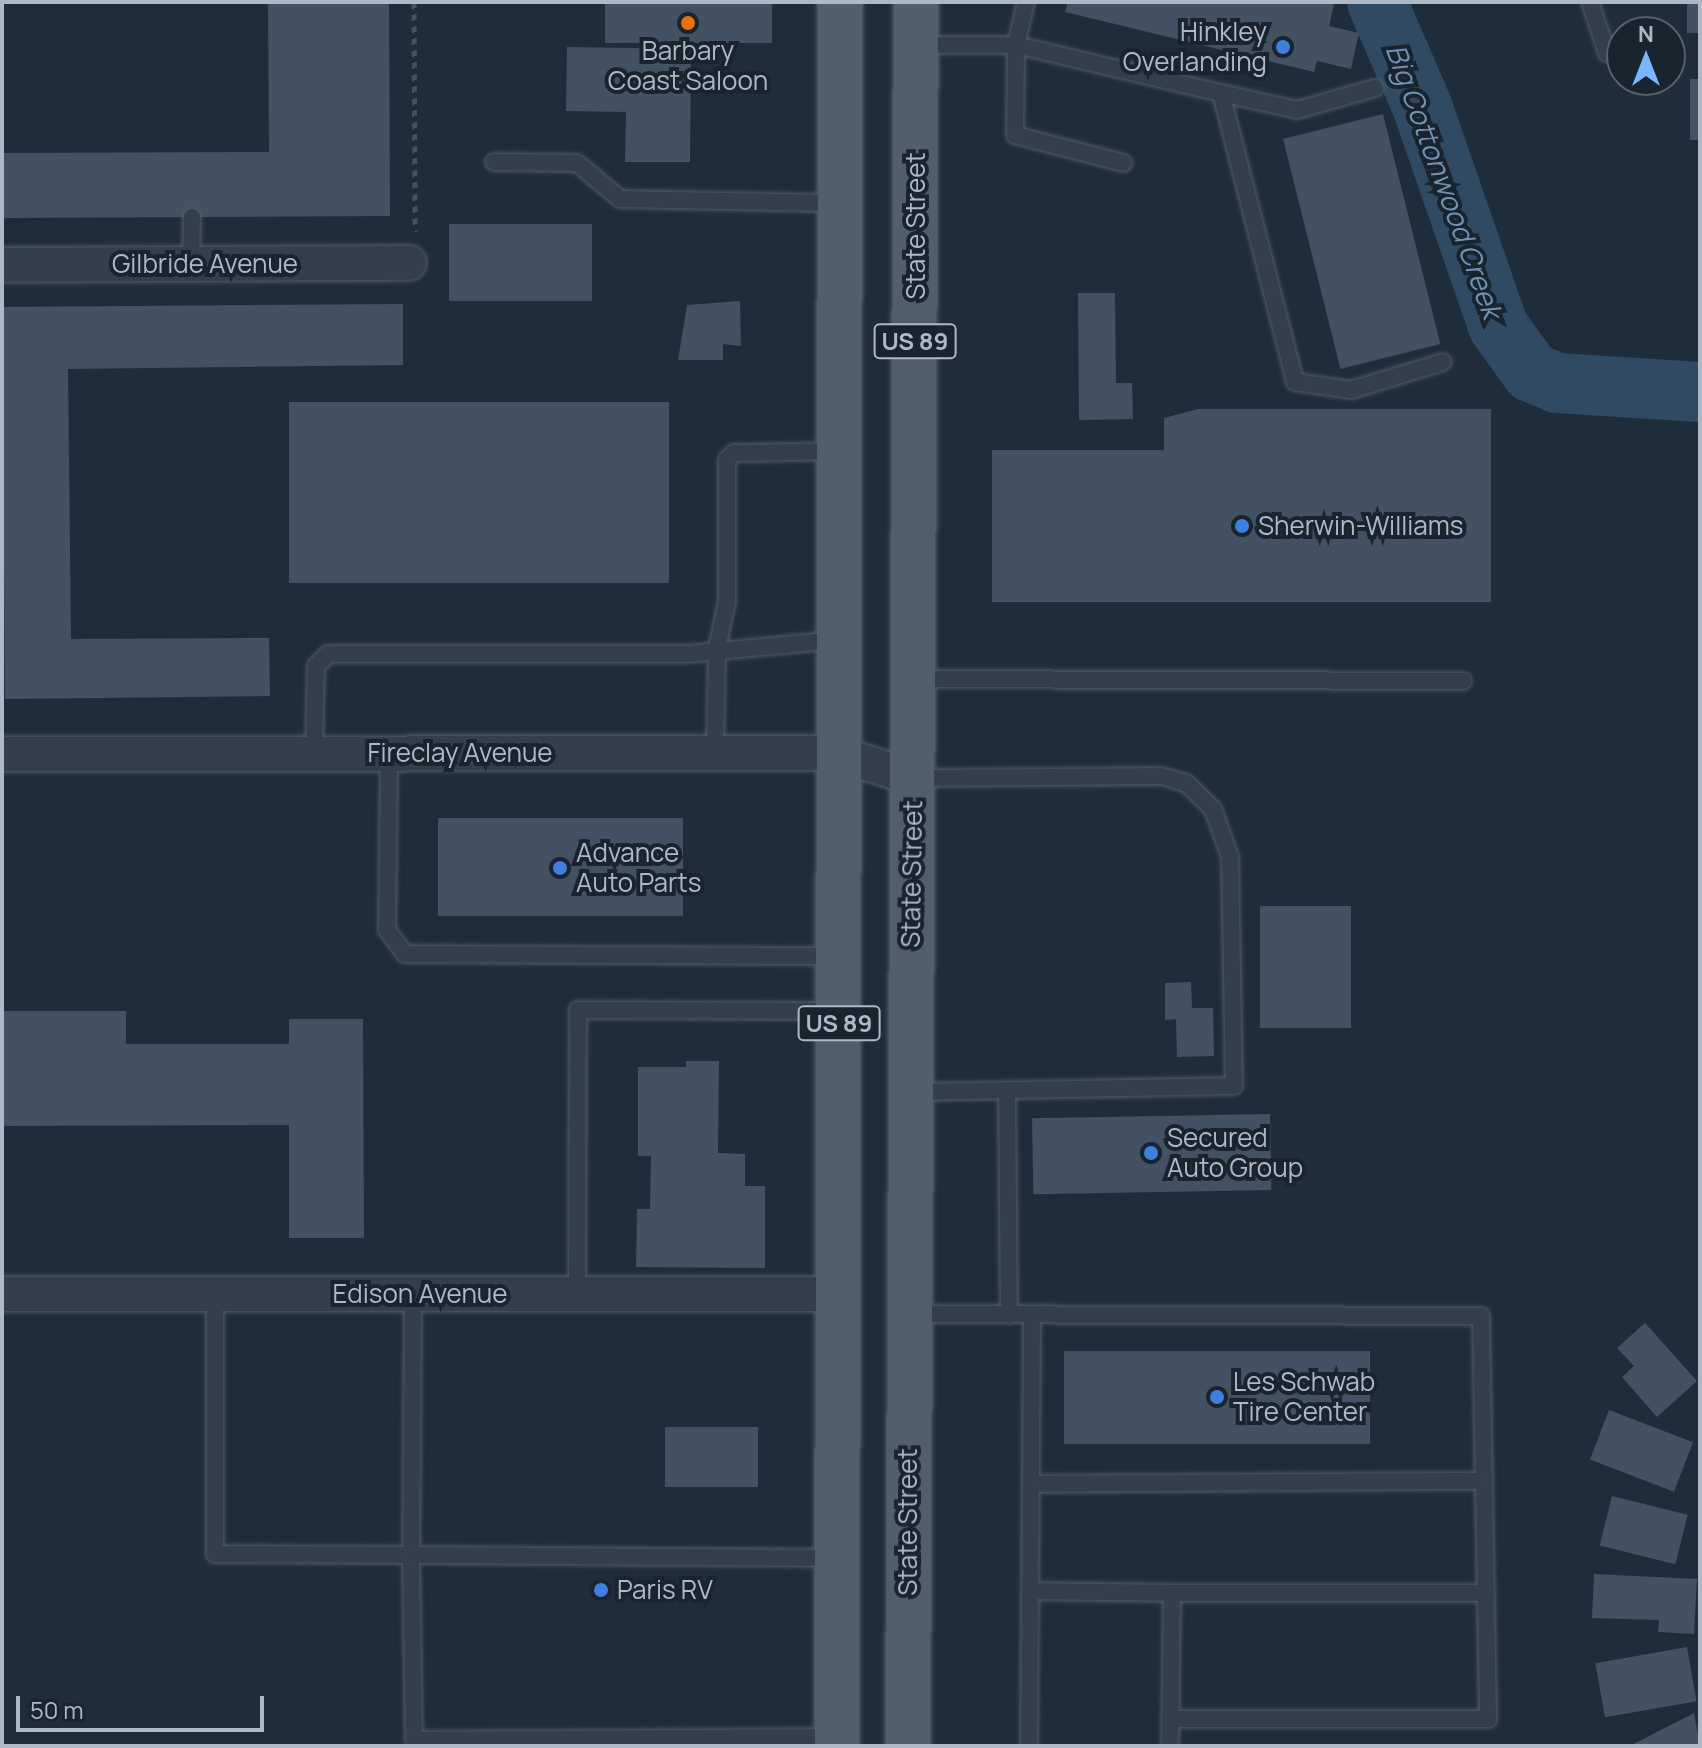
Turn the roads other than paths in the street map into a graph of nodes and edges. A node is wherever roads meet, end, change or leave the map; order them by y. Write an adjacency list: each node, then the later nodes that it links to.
1 (840, 2): 11 (main road, US 89)
2 (1026, 2): 5 (lane)
3 (1590, 2): 6 (lane)
4 (916, 23): 5 (lane); 20 (main road, State Street / US 89)
5 (1016, 45): 8 (lane); 10 (lane)
6 (1606, 50)
7 (1375, 88): 8 (lane)
8 (1221, 93): 16 (lane)
9 (494, 162): 11 (lane)
10 (1123, 163)
11 (840, 203): 17 (main road, US 89)
12 (192, 217): 13 (lane)
13 (191, 263): 14 (street, Gilbride Avenue); 15 (street, Gilbride Avenue)
14 (409, 263)
15 (2, 265)
16 (1443, 362)
17 (839, 451): 18 (main road, US 89); 19 (lane)
18 (837, 640): 19 (lane); 25 (main road, US 89)
19 (717, 649): 23 (lane); 24 (lane)
20 (915, 679): 21 (lane); 27 (main road, State Street / US 89)
21 (1463, 681)
22 (389, 752): 23 (street, Fireclay Avenue); 24 (street, Fireclay Avenue); 28 (lane)
23 (314, 753): 26 (street, Fireclay Avenue)
24 (715, 753): 25 (street, Fireclay Avenue)
25 (836, 753): 27 (street, Fireclay Avenue); 28 (main road, US 89)
26 (2, 754)
27 (914, 778): 30 (lane); 31 (main road, State Street / US 89)
28 (839, 956): 29 (main road, US 89)
29 (839, 1010): 35 (lane); 36 (main road, US 89)
30 (1007, 1091): 31 (lane); 38 (lane)
31 (909, 1092): 37 (main road, State Street / US 89)
32 (2, 1294): 33 (street, Edison Avenue)
33 (215, 1294): 34 (street, Edison Avenue); 42 (lane)
34 (413, 1294): 35 (street, Edison Avenue); 42 (lane)
35 (577, 1294): 36 (street, Edison Avenue)
36 (839, 1294): 43 (main road, US 89)
37 (909, 1314): 38 (lane); 49 (main road, State Street / US 89)
38 (1009, 1315): 39 (lane)
39 (1032, 1315): 40 (lane); 41 (lane)
40 (1484, 1481): 41 (lane); 46 (lane)
41 (1032, 1484): 44 (lane)
42 (411, 1555): 43 (lane); 48 (lane)
43 (837, 1558): 48 (main road, US 89)
44 (1032, 1591): 45 (lane); 50 (lane)
45 (1172, 1593): 46 (lane); 47 (lane)
46 (1486, 1593): 47 (lane)
47 (1170, 1719): 51 (lane)
48 (837, 1742)
49 (908, 1746)
50 (1029, 1746)
51 (1170, 1746)

